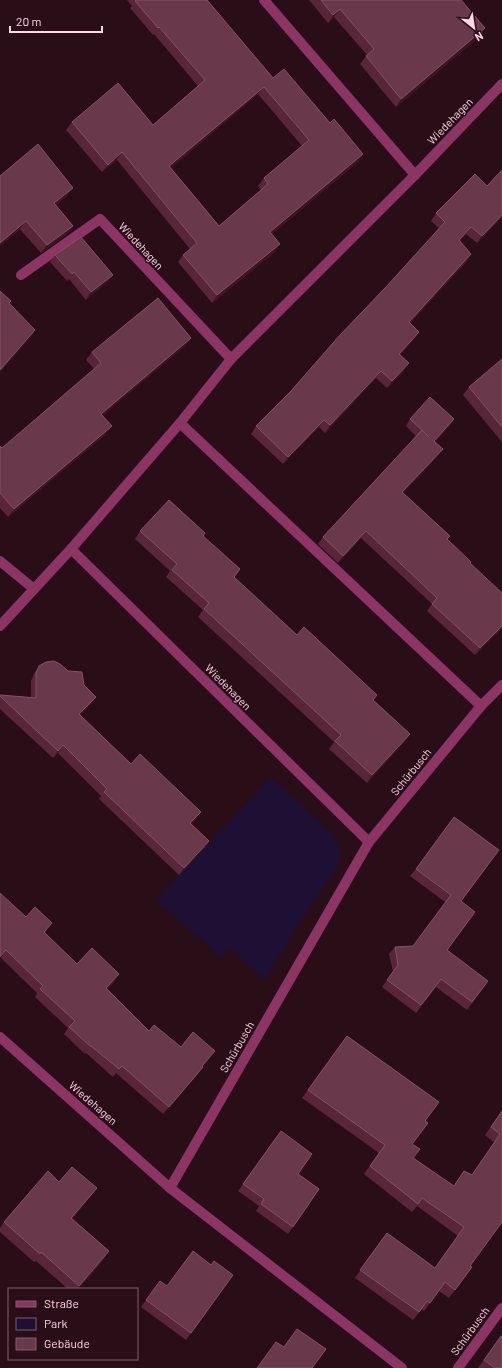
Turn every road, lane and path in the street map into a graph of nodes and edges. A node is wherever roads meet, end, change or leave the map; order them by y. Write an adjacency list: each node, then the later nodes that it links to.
1 (264, 0): 3 (street)
2 (502, 84): 3 (street, Wiedehagen)
3 (415, 175): 5 (street, Wiedehagen)
4 (21, 275): 5 (street, Wiedehagen)
5 (231, 359): 6 (street, Wiedehagen)
6 (180, 423): 7 (street, Wiedehagen); 12 (street)
7 (71, 549): 9 (street, Wiedehagen); 13 (street, Wiedehagen)
8 (0, 561): 9 (street)
9 (34, 588): 10 (street, Wiedehagen)
10 (0, 626)
11 (502, 685): 12 (street, Schürbusch)
12 (481, 706): 13 (street, Schürbusch)
13 (369, 842): 15 (street, Schürbusch)
14 (0, 1037): 15 (street, Wiedehagen)
15 (170, 1188): 17 (street)
16 (502, 1308): 18 (street, Schürbusch)
17 (402, 1368)
18 (458, 1368)

